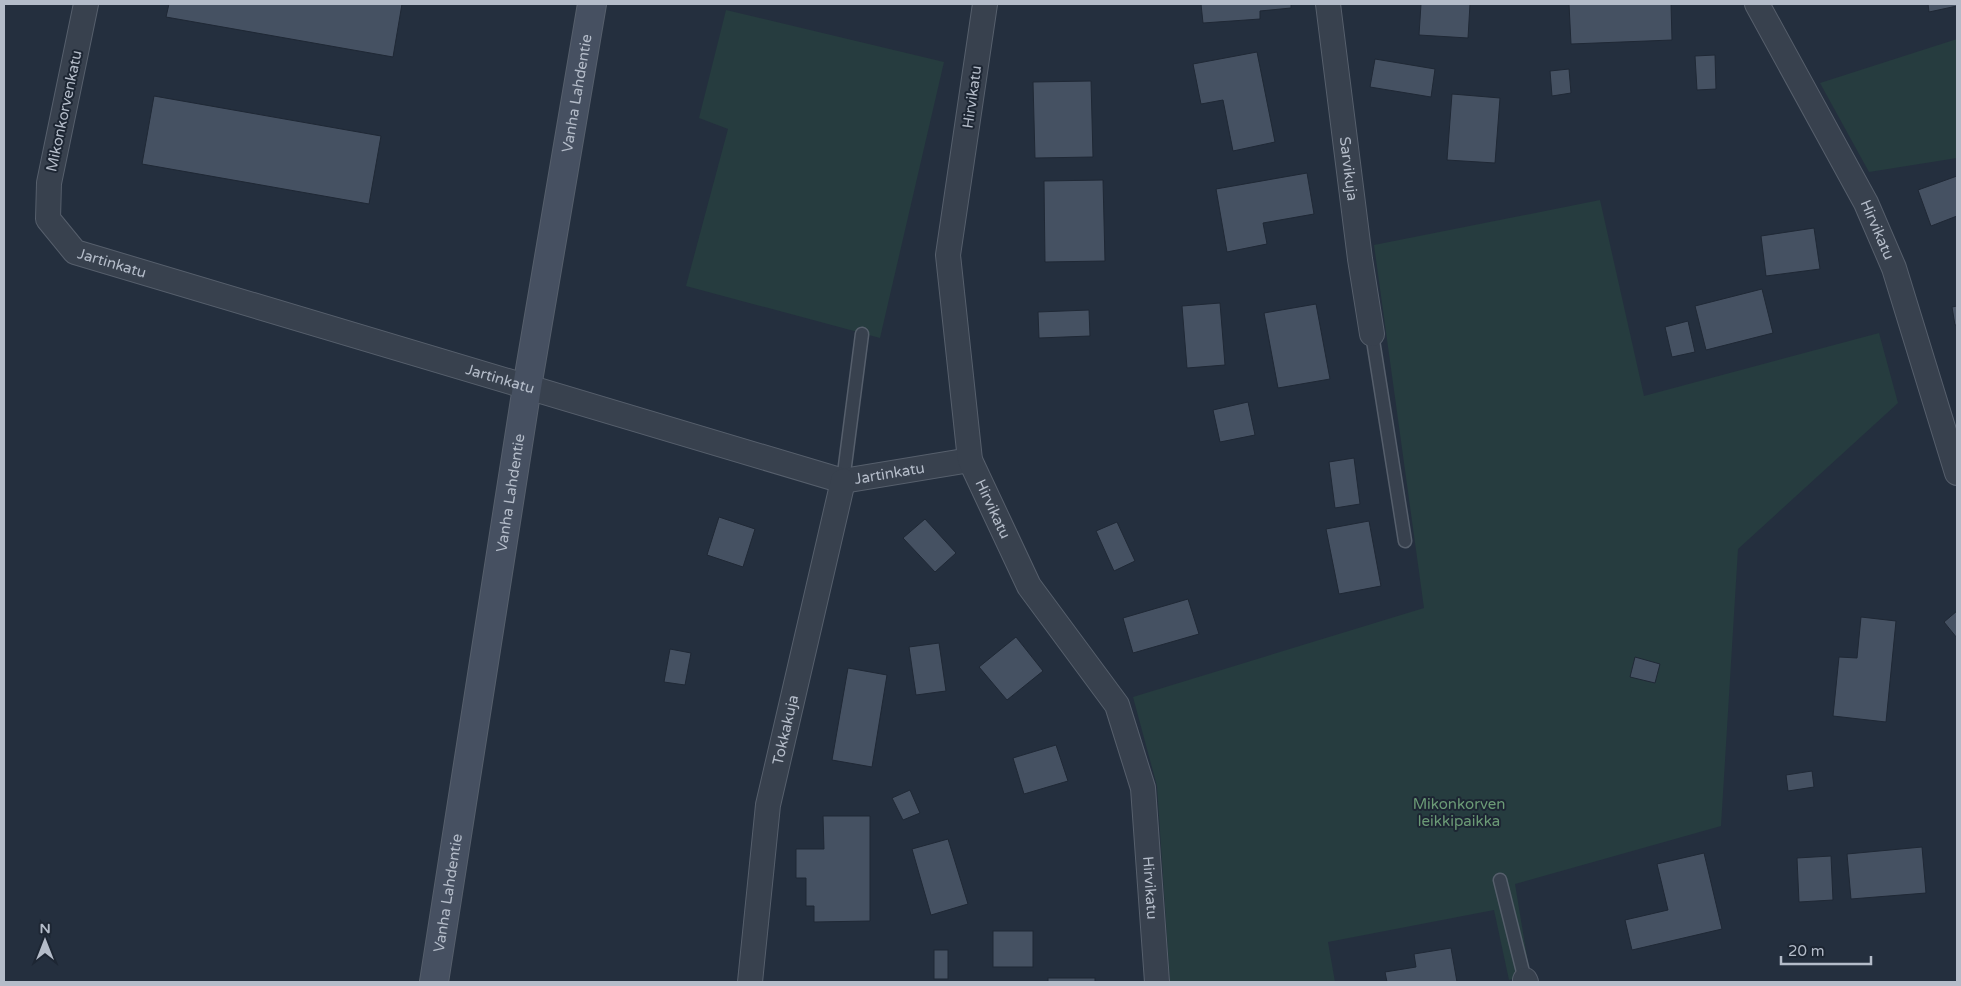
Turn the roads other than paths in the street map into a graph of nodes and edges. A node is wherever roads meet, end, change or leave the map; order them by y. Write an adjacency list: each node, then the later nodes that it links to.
1 (86, 4): 6 (street, Mikonkorvenkatu)
2 (592, 4): 9 (main road, Vanha Lahdentie)
3 (985, 4): 10 (street, Hirvikatu)
4 (1328, 4): 8 (street, Sarvikuja)
5 (1757, 4): 11 (street, Hirvikatu)
6 (48, 219): 9 (street, Jartinkatu)
7 (862, 334): 12 (lane)
8 (1372, 334): 13 (lane)
9 (527, 387): 12 (street, Jartinkatu); 16 (main road, Vanha Lahdentie)
10 (970, 460): 12 (street, Jartinkatu); 18 (street, Hirvikatu)
11 (1957, 473)
12 (843, 481): 17 (street, Tokkakuja)
13 (1405, 541)
14 (1500, 880): 15 (lane)
15 (1525, 981)
16 (434, 982)
17 (750, 982)
18 (1157, 982)

